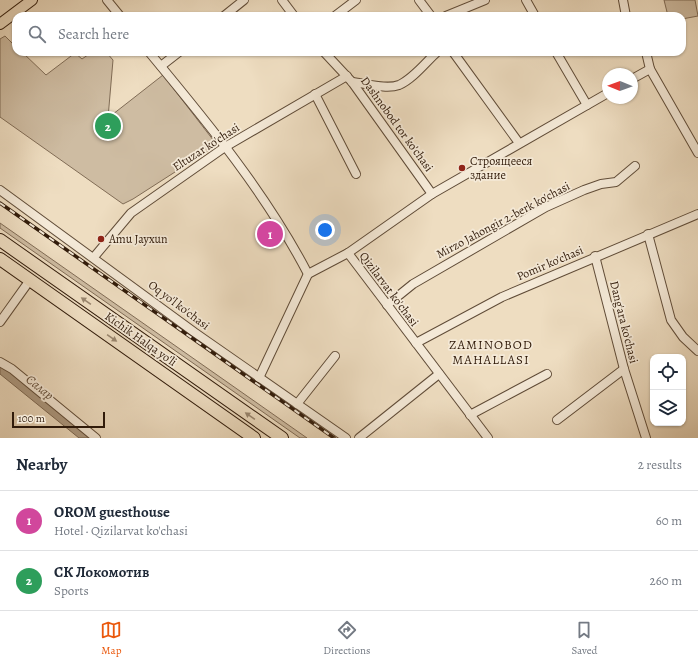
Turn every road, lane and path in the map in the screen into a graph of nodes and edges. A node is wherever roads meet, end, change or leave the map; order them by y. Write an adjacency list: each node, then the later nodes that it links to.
1 (22, 0): 21 (main road)
2 (32, 0): 11 (main road)
3 (107, 0): 12 (street)
4 (244, 0): 13 (street)
5 (282, 0): 14 (street)
6 (356, 0): 15 (street)
7 (419, 0): 16 (street)
8 (485, 0): 17 (street)
9 (526, 0): 18 (street)
10 (623, 0): 19 (street)
11 (16, 12)
12 (117, 12)
13 (229, 12)
14 (291, 12)
15 (340, 12)
16 (428, 12)
17 (456, 12)
18 (533, 12)
19 (625, 12)
20 (12, 15): 22 (main road)
21 (0, 16)
22 (0, 24)
23 (152, 56): 30 (street)
24 (174, 56): 30 (street)
25 (328, 56): 33 (street, Dashnobod tor ko'chasi)
26 (433, 56): 33 (street)
27 (456, 56): 37 (street)
28 (558, 56): 36 (street)
29 (647, 56): 31 (street)
30 (161, 66): 38 (street)
31 (650, 69): 32 (street); 39 (street)
32 (638, 76)
33 (349, 79): 34 (street, Eltuzar ko'chasi); 43 (street, Dashnobod tor ko'chasi)
34 (315, 94): 38 (street, Eltuzar ko'chasi); 41 (street)
35 (602, 96): 36 (street)
36 (587, 105): 37 (street)
37 (519, 143): 43 (street)
38 (225, 147): 49 (street, Eltuzar ko'chasi); 51 (street)
39 (698, 153)
40 (635, 166): 53 (street, Mirzo Jahongir 2-berk ko'chasi)
41 (356, 174)
42 (0, 190): 49 (street, Oq yo'l ko'chasi)
43 (432, 194): 47 (street)
44 (698, 214): 45 (street, Pomir ko'chasi)
45 (648, 234): 48 (street, Pomir ko'chasi); 56 (street)
46 (0, 240): 68 (highway, Kichik Halqa yo'li, one-way to 46)
47 (348, 254): 51 (street, Qizilarvat ko'chasi); 53 (street, Qizilarvat ko'chasi)
48 (595, 256): 55 (street, Pomir ko'chasi); 59 (street, Dang'ara ko'chasi)
49 (94, 257): 62 (street, Oq yo'l ko'chasi)
50 (0, 259): 52 (highway, Kichik Halqa yo'li)
51 (308, 274): 62 (street)
52 (30, 280): 54 (street); 67 (highway, Kichik Halqa yo'li, one-way to 67)
53 (387, 306): 55 (street, Qizilarvat ko'chasi)
54 (0, 322)
55 (416, 343): 60 (street, Qizilarvat ko'chasi)
56 (698, 351)
57 (335, 356): 63 (street)
58 (0, 362): 66 (street)
59 (624, 369): 65 (street); 72 (street, Dang'ara ko'chasi)
60 (439, 374): 64 (street, Qizilarvat ko'chasi); 70 (street)
61 (547, 374): 64 (street)
62 (259, 378): 63 (street, Oq yo'l ko'chasi)
63 (297, 404): 69 (street, Oq yo'l ko'chasi)
64 (470, 414): 71 (street, Qizilarvat ko'chasi)
65 (557, 420)
66 (96, 438)
67 (254, 438)
68 (282, 438)
69 (346, 438)
70 (359, 438)
71 (488, 438)
72 (646, 438)

